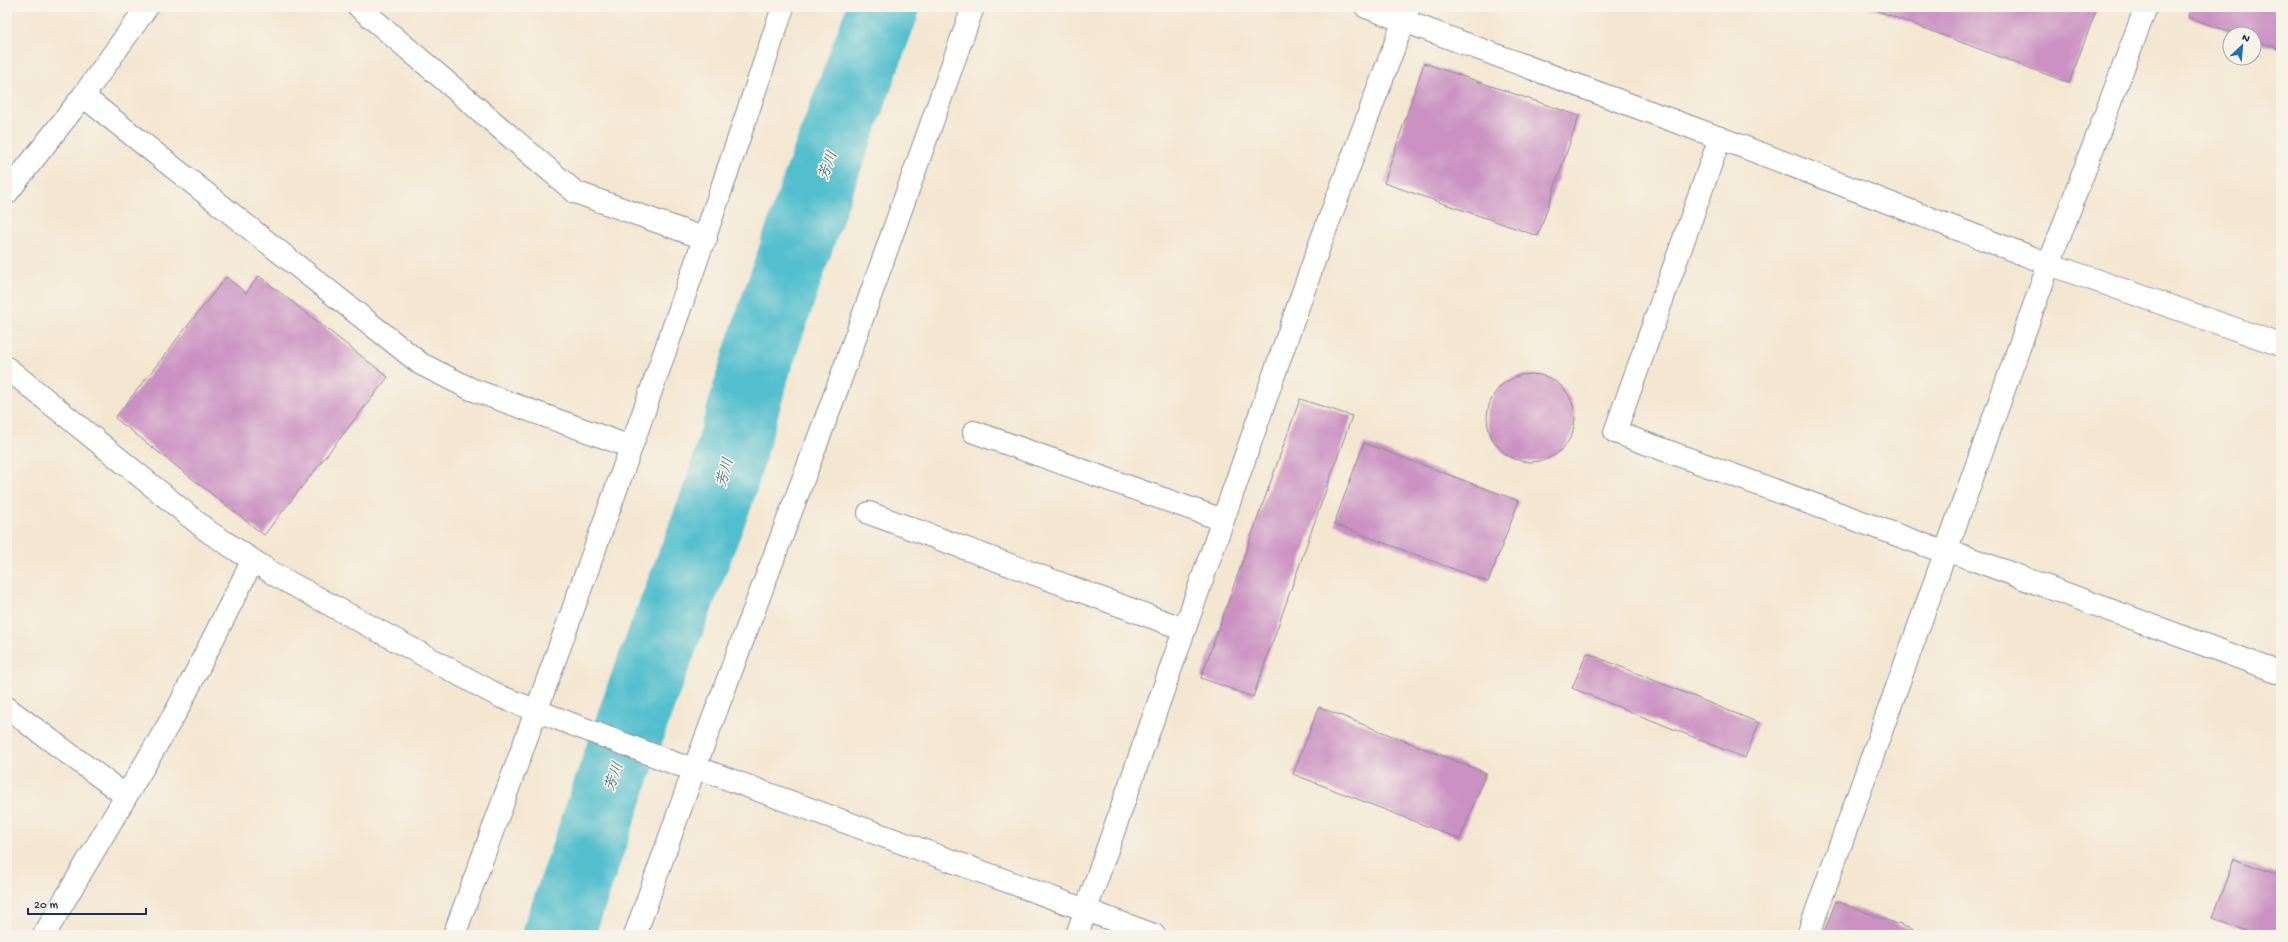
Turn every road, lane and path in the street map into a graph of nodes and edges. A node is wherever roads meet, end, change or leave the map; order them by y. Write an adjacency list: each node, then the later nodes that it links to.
1 (147, 7): 8 (street)
2 (359, 7): 11 (street)
3 (783, 7): 11 (street)
4 (973, 7): 25 (street)
5 (1366, 7): 7 (street)
6 (2146, 7): 12 (street)
7 (1407, 14): 9 (street); 18 (street)
8 (83, 96): 10 (street); 16 (street)
9 (1720, 138): 12 (street); 19 (street)
10 (7, 193)
11 (706, 239): 16 (street)
12 (2049, 264): 13 (street); 19 (street)
13 (2281, 345)
14 (7, 368): 20 (street)
15 (974, 432): 18 (street)
16 (631, 446): 24 (street)
17 (869, 513): 21 (street)
18 (1223, 520): 21 (street)
19 (1944, 552): 22 (street); 33 (street)
20 (252, 562): 24 (street); 26 (street)
21 (1184, 629): 27 (street)
22 (2281, 673)
23 (7, 708): 26 (street)
24 (537, 710): 25 (street); 29 (street)
25 (687, 766): 27 (street); 30 (street)
26 (126, 796): 28 (street)
27 (1086, 910): 31 (street); 32 (street)
28 (44, 935)
29 (454, 935)
30 (635, 935)
31 (1077, 935)
32 (1154, 935)
33 (1808, 935)

